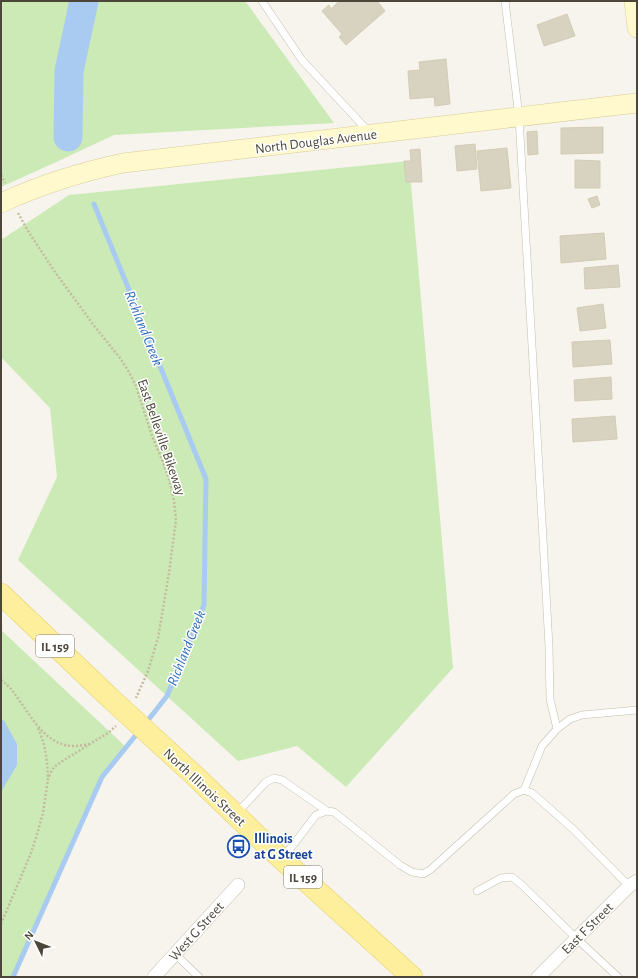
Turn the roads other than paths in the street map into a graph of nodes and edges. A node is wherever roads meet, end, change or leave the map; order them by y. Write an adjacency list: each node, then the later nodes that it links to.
1 (262, 1): 7 (lane)
2 (505, 1): 6 (lane)
3 (634, 1): 4 (street)
4 (637, 28)
5 (637, 103): 6 (street, North Douglas Avenue)
6 (519, 117): 7 (street, North Douglas Avenue); 11 (lane)
7 (371, 134): 8 (street, North Douglas Avenue)
8 (6, 200)
9 (1, 594): 14 (main road, North Illinois Street / IL 159, bridge)
10 (637, 710): 11 (lane)
11 (557, 729): 12 (lane)
12 (524, 790): 13 (lane); 16 (lane)
13 (326, 811): 14 (lane); 15 (lane)
14 (235, 814): 15 (main road, North Illinois Street / IL 159)
15 (282, 858): 23 (main road, North Illinois Street / IL 159)
16 (633, 883): 19 (street, East F Street)
17 (238, 885): 20 (street, West G Street)
18 (477, 891): 19 (lane)
19 (576, 938): 24 (street, East F Street); 25 (lane)
20 (175, 954): 21 (street, West G Street); 22 (lane)
21 (154, 977)
22 (199, 977)
23 (412, 977)
24 (538, 977)
25 (618, 977)

